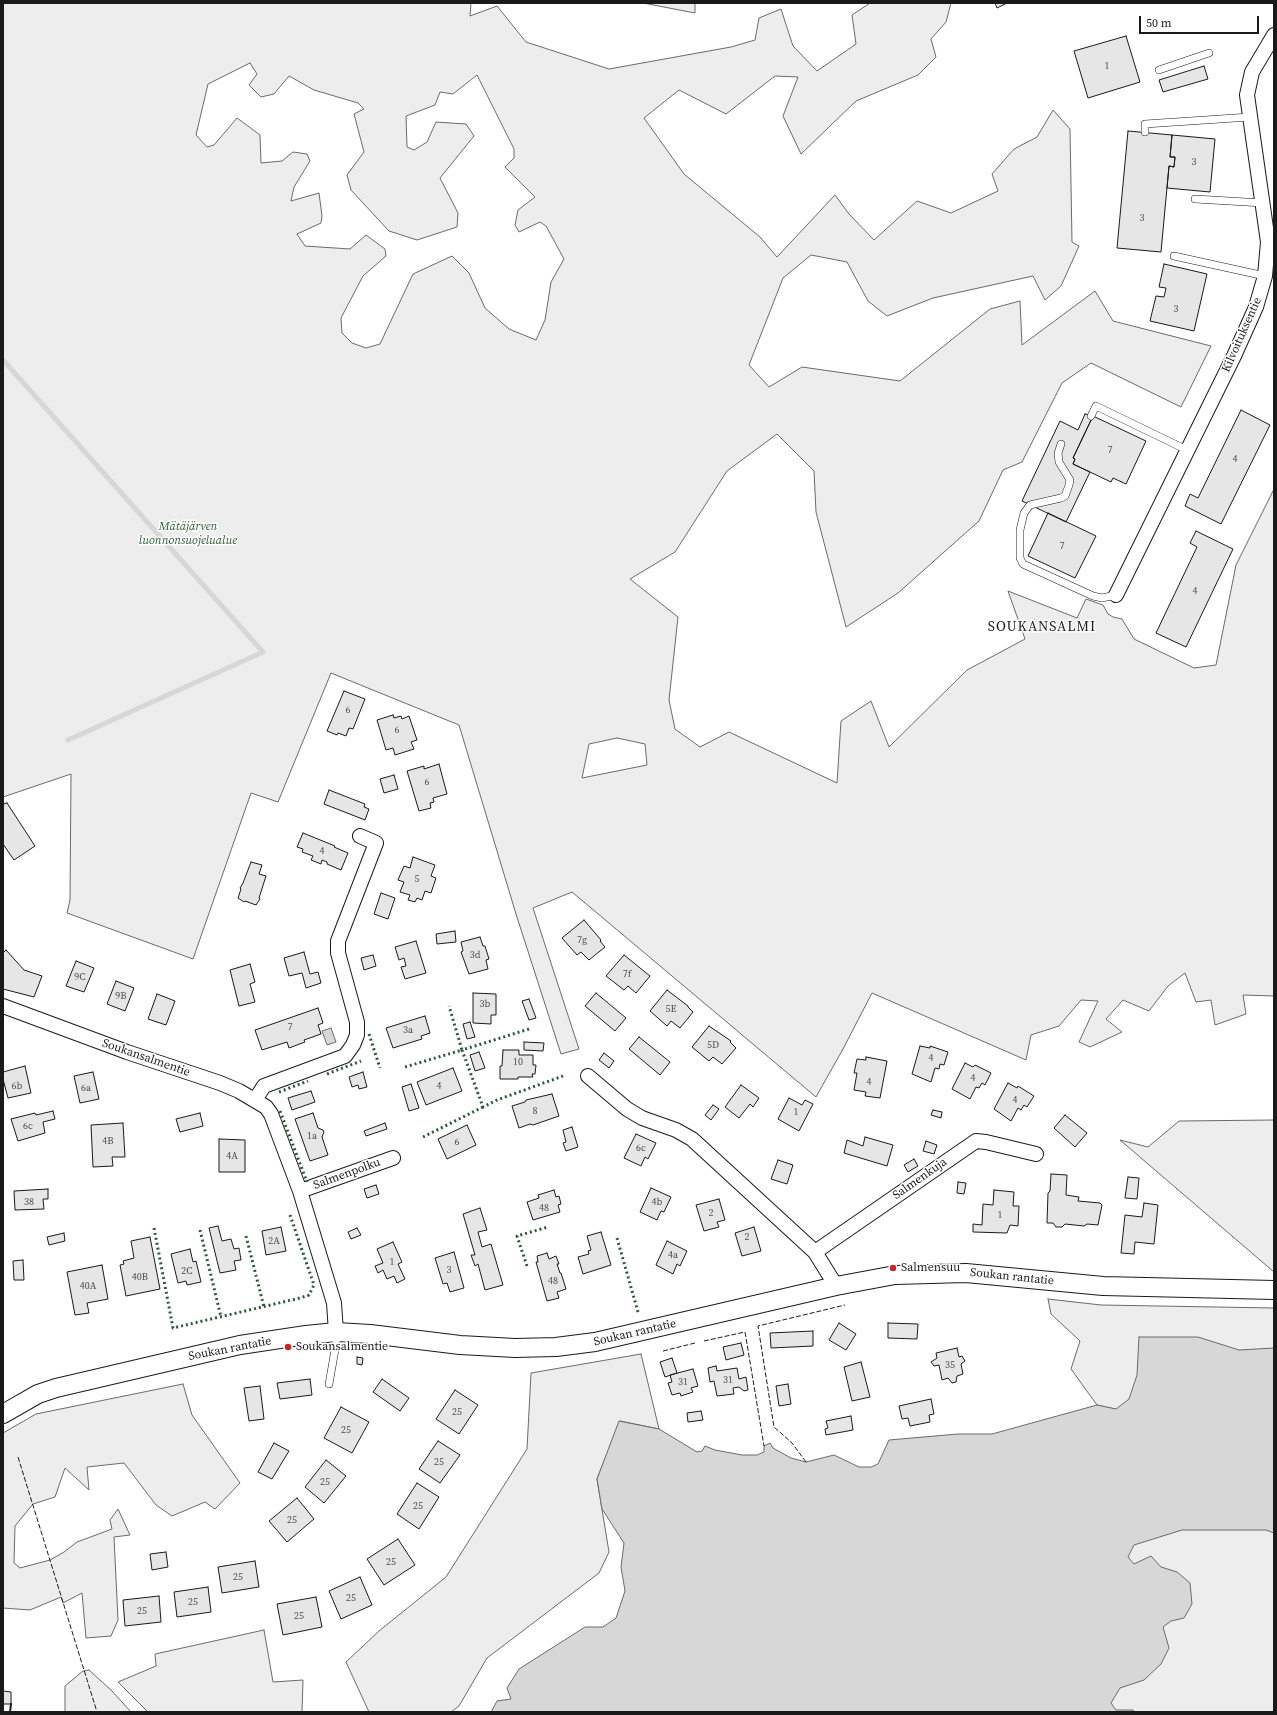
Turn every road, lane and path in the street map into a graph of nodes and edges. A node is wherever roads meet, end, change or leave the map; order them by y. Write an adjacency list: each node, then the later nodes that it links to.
1 (1274, 35): 4 (street, Kilvoituksentie)
2 (1209, 53): 3 (lane)
3 (1159, 70)
4 (1250, 117): 5 (lane); 7 (street, Kilvoituksentie)
5 (1145, 132)
6 (1195, 199): 7 (lane)
7 (1264, 203): 9 (street, Kilvoituksentie)
8 (1174, 256): 9 (lane)
9 (1265, 276): 12 (street, Kilvoituksentie)
10 (1091, 416): 12 (lane)
11 (1061, 444): 13 (lane)
12 (1187, 450): 13 (street, Kilvoituksentie)
13 (1116, 595)
14 (360, 836): 17 (street)
15 (3, 1006): 17 (street, Soukansalmentie)
16 (588, 1076): 21 (street)
17 (255, 1100): 20 (street, Soukansalmentie)
18 (1036, 1154): 21 (street, Salmenkuja)
19 (394, 1158): 20 (street, Salmenpolku)
20 (300, 1191): 24 (street, Soukansalmentie)
21 (814, 1252): 22 (street)
22 (836, 1286): 23 (street, Soukan rantatie); 24 (street, Soukan rantatie)
23 (1274, 1290)
24 (336, 1332): 25 (lane); 26 (street, Soukan rantatie)
25 (329, 1384)
26 (3, 1414)

